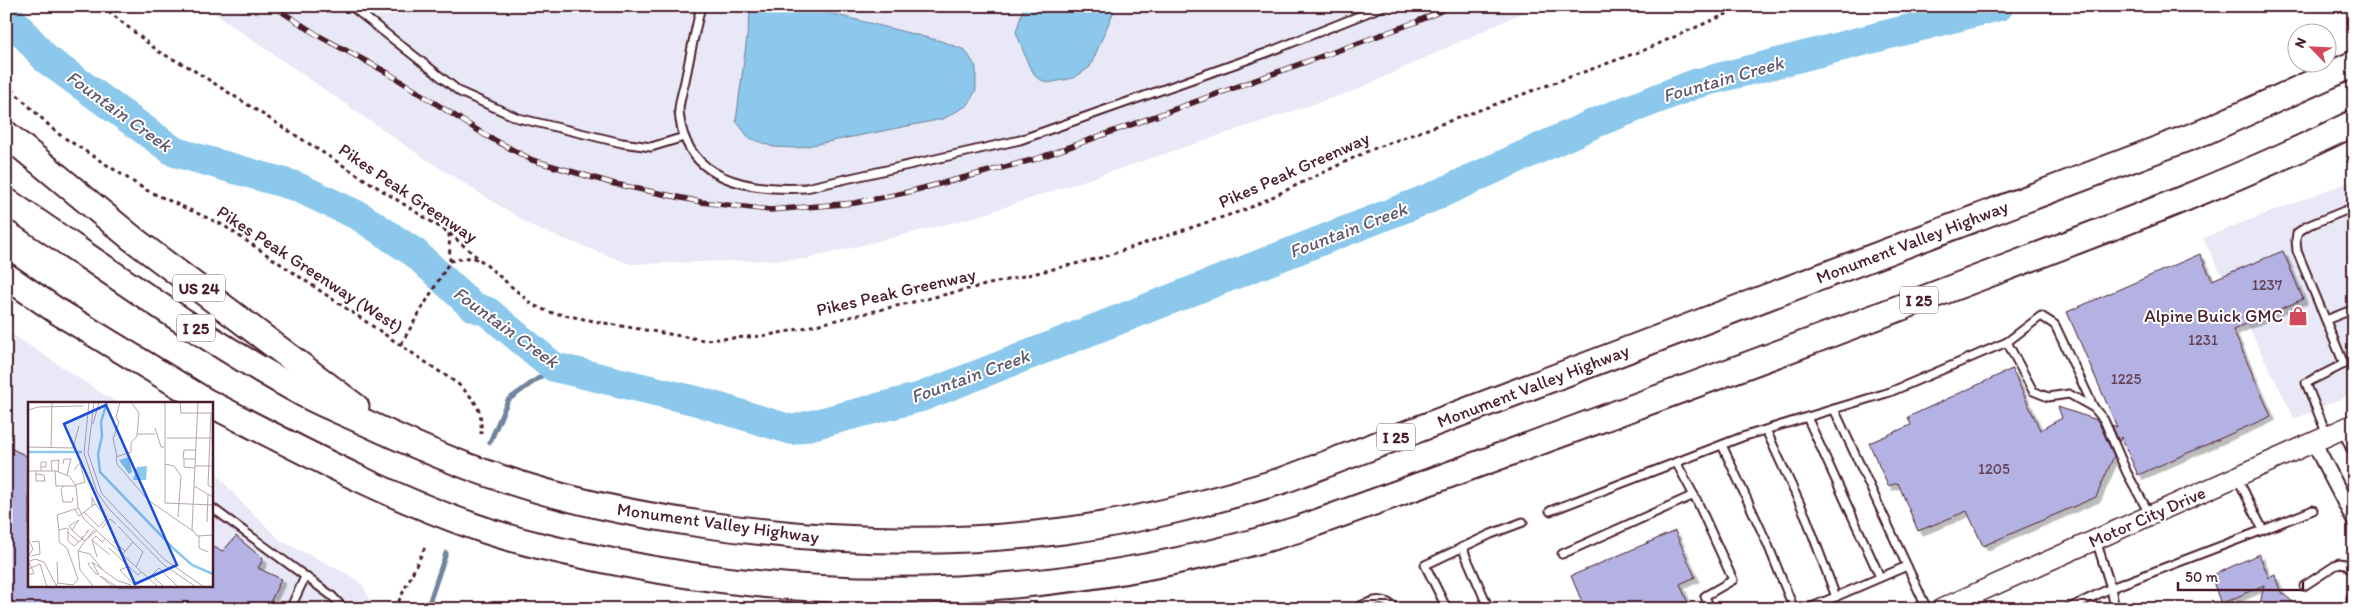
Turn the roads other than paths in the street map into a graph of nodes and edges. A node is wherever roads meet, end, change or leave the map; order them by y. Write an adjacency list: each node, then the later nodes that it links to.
1 (351, 6): 7 (lane)
2 (701, 6): 7 (lane)
3 (1384, 6): 7 (lane)
4 (2354, 64): 25 (highway, Monument Valley Highway / I 25)
5 (2354, 123): 19 (highway, I 25)
6 (6, 134): 25 (highway, US 24)
7 (684, 137)
8 (6, 201): 25 (highway, Monument Valley Highway / I 25)
9 (2354, 207): 14 (lane)
10 (6, 276): 13 (highway, I 25)
11 (6, 285): 13 (highway)
12 (2354, 309): 14 (lane)
13 (57, 311): 18 (highway, I 25)
14 (2326, 320): 17 (lane)
15 (2007, 342): 20 (lane); 20 (lane); 21 (lane)
16 (2354, 360): 17 (lane)
17 (2344, 364): 26 (lane)
18 (208, 402)
19 (212, 405)
20 (2094, 408): 35 (lane)
21 (1834, 409): 22 (lane); 42 (lane)
22 (1807, 417): 24 (lane); 45 (lane)
23 (2349, 426): 26 (street, Motor City Drive); 28 (street)
24 (1766, 430): 27 (lane); 49 (lane)
25 (396, 437)
26 (2320, 438): 30 (street, Motor City Drive); 36 (street)
27 (1722, 445): 29 (lane); 58 (lane)
28 (2354, 448)
29 (1676, 462): 31 (lane); 34 (lane)
30 (2237, 477): 35 (street, Motor City Drive); 38 (lane)
31 (1694, 495): 41 (lane); 57 (lane)
32 (212, 509): 44 (lane)
33 (2313, 510): 38 (lane)
34 (1550, 511)
35 (2150, 516): 39 (street, Motor City Drive)
36 (2354, 520)
37 (1523, 522): 40 (lane)
38 (2262, 530): 47 (lane)
39 (2095, 540): 47 (lane); 61 (street, Motor City Drive)
40 (1462, 547): 55 (lane); 56 (lane)
41 (1562, 554)
42 (1907, 566): 45 (lane); 60 (lane)
43 (2354, 572): 46 (lane)
44 (305, 577): 51 (lane); 52 (lane)
45 (1880, 578): 49 (lane)
46 (2304, 586)
47 (2111, 588): 62 (lane); 63 (lane)
48 (2354, 591): 64 (lane)
49 (1836, 597): 50 (lane)
50 (1826, 605): 59 (lane)
51 (290, 609)
52 (344, 609)
53 (1353, 609): 54 (lane)
54 (1396, 609)
55 (1447, 609)
56 (1490, 609)
57 (1710, 609)
58 (1794, 609)
59 (1807, 609)
60 (1927, 609)
61 (1941, 609)
62 (2067, 609)
63 (2115, 609)
64 (2354, 609)

